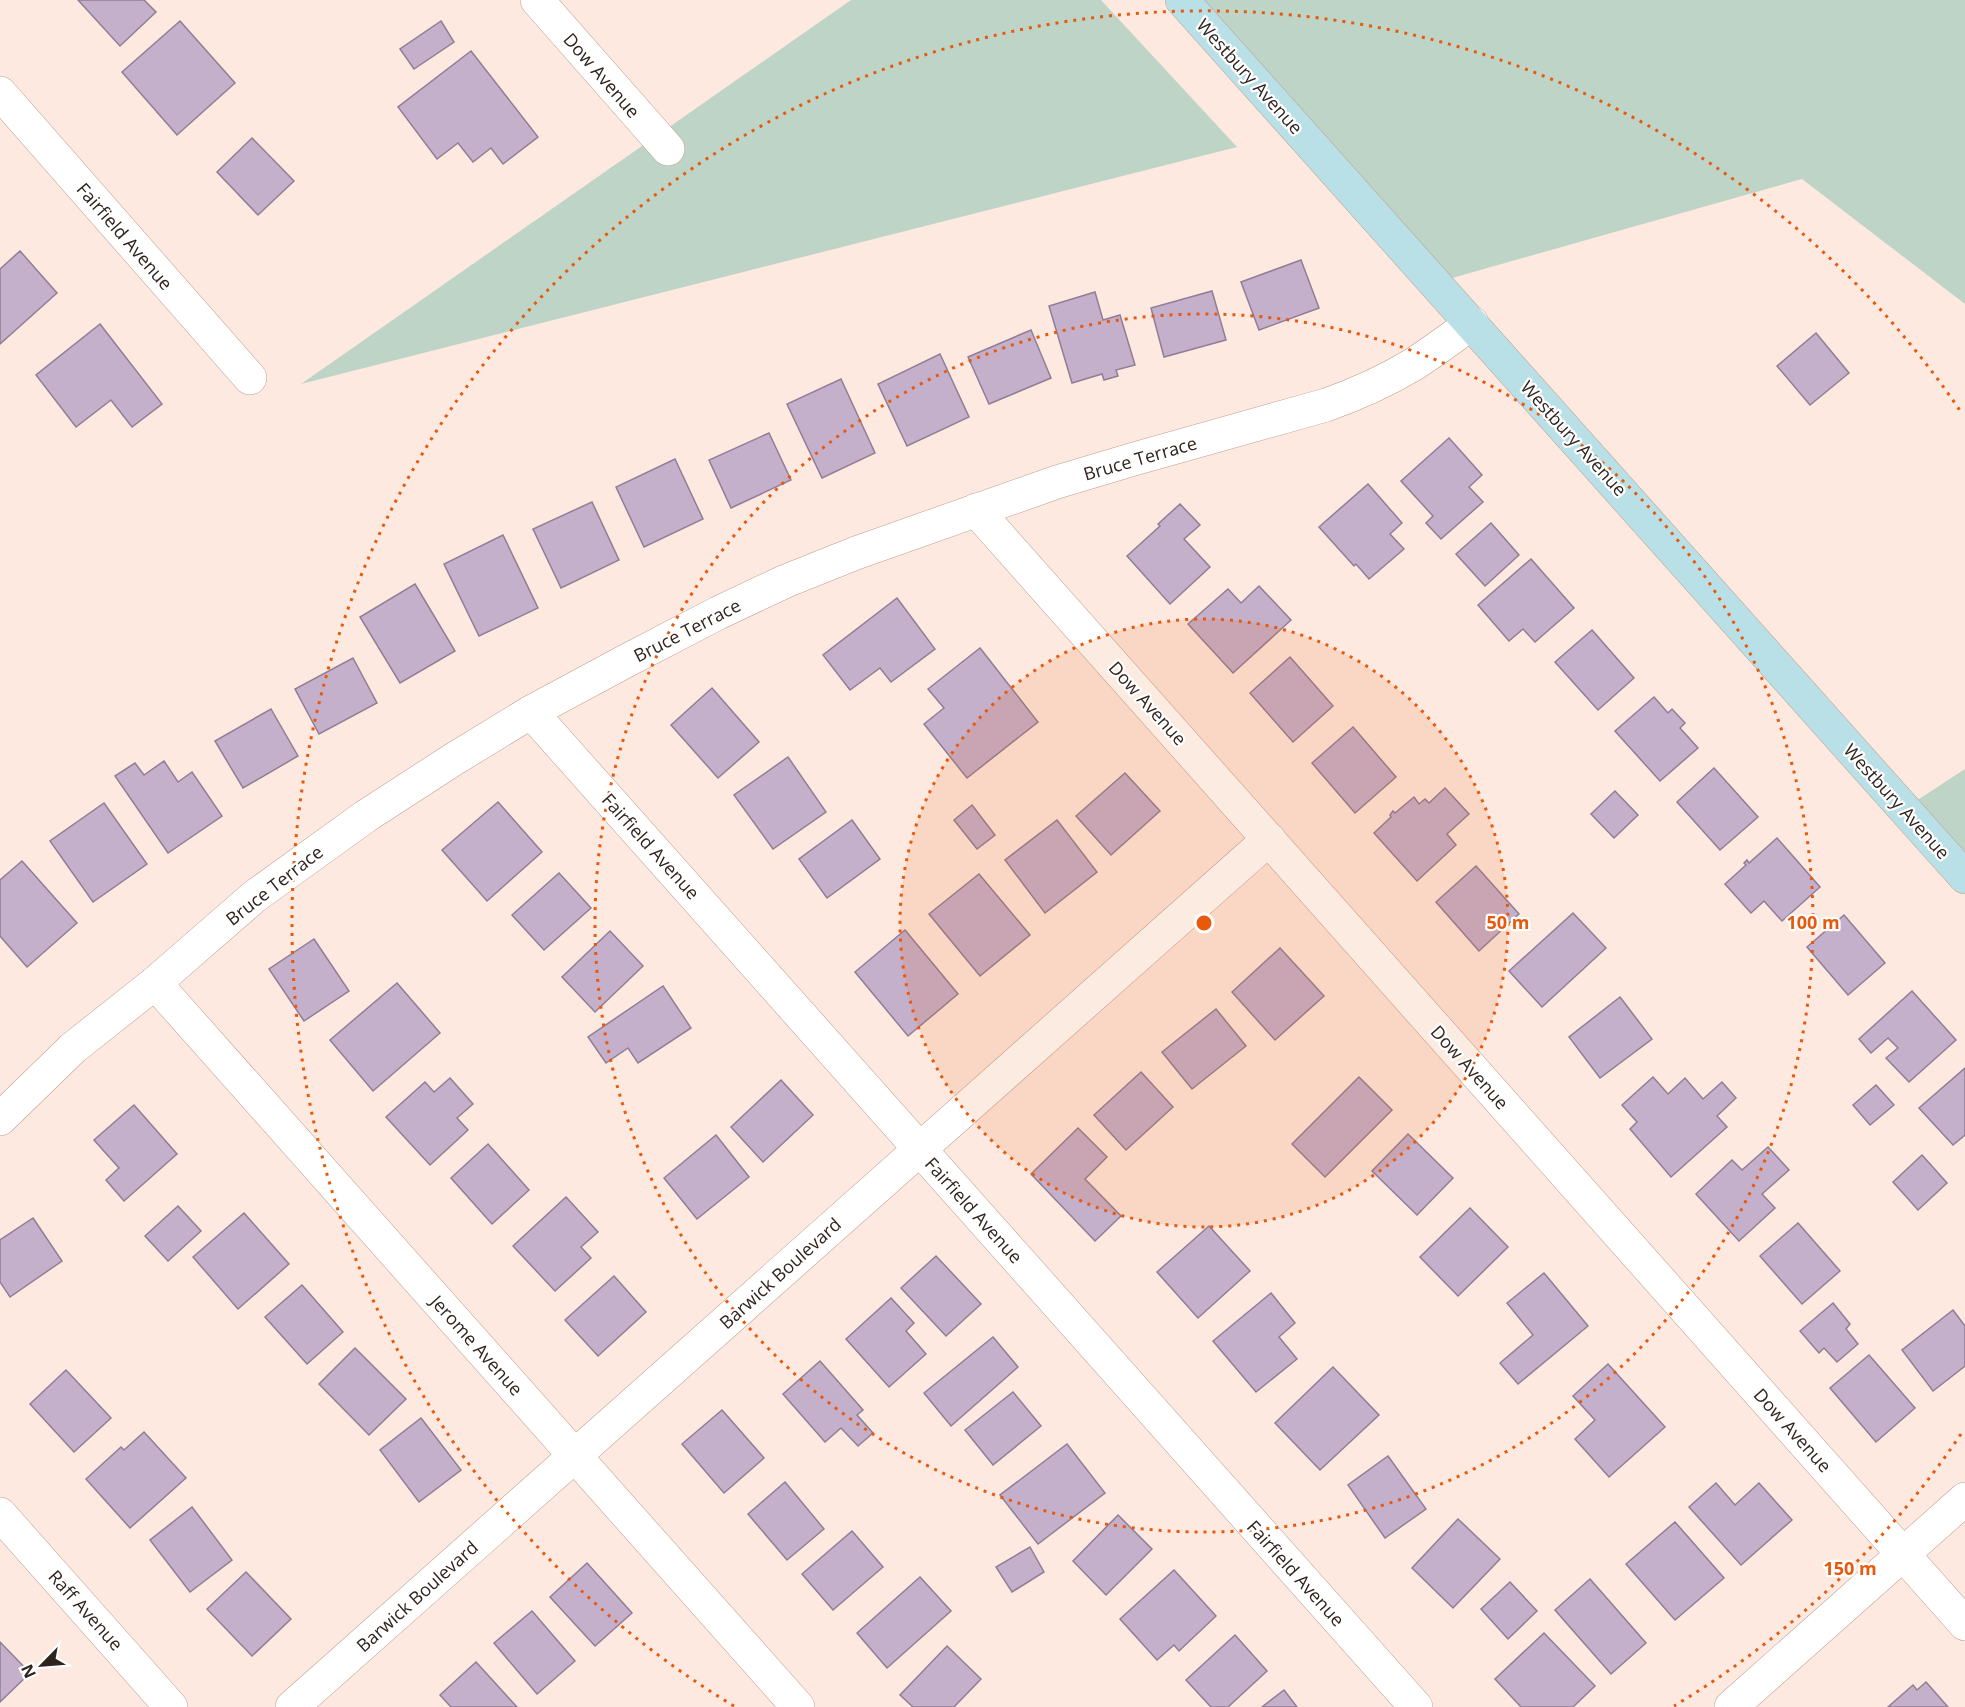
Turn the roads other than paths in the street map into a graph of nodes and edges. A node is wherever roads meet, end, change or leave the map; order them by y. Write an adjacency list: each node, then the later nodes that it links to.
1 (537, 0): 4 (street, Dow Avenue)
2 (1182, 0): 5 (main road, Westbury Avenue)
3 (0, 93): 6 (street, Fairfield Avenue)
4 (668, 149)
5 (1472, 323): 7 (street, Bruce Terrace); 10 (main road, Westbury Avenue)
6 (250, 378)
7 (976, 510): 8 (street, Bruce Terrace); 9 (street, Dow Avenue)
8 (531, 712): 11 (street, Bruce Terrace); 13 (street, Fairfield Avenue)
9 (1269, 839): 13 (street, Barwick Boulevard); 17 (street, Dow Avenue)
10 (1965, 877)
11 (155, 983): 12 (street, Bruce Terrace); 14 (street, Jerome Avenue)
12 (0, 1119)
13 (920, 1149): 14 (street, Barwick Boulevard); 22 (street, Fairfield Avenue)
14 (575, 1455): 20 (street, Barwick Boulevard); 21 (street, Jerome Avenue)
15 (1965, 1499): 17 (street)
16 (0, 1514): 19 (street, Raff Avenue)
17 (1903, 1554): 18 (street, Dow Avenue); 23 (street)
18 (1965, 1624)
19 (171, 1707)
20 (292, 1707)
21 (798, 1707)
22 (1416, 1707)
23 (1731, 1707)

